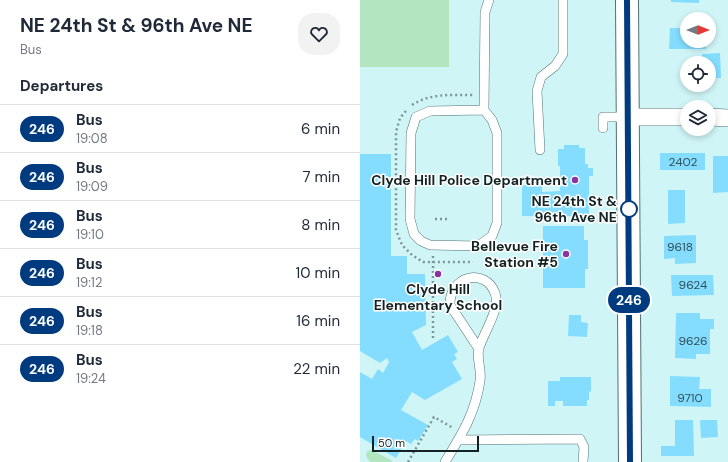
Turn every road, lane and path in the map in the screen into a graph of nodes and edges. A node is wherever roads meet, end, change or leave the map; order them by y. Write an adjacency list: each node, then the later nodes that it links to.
1 (489, 0): 4 (lane)
2 (563, 0): 10 (lane)
3 (627, 0): 5 (main road)
4 (484, 110): 4 (lane)
5 (628, 117): 6 (street); 9 (lane); 21 (main road)
6 (680, 117)
7 (716, 117): 8 (street)
8 (728, 118)
9 (603, 128)
10 (540, 150)
11 (435, 219): 12 (path)
12 (448, 219)
13 (433, 255): 14 (path)
14 (433, 340)
15 (479, 349): 15 (lane); 17 (lane)
16 (455, 429): 18 (path)
17 (458, 440): 19 (lane); 20 (lane)
18 (408, 462)
19 (445, 462)
20 (584, 462)
21 (630, 462)

